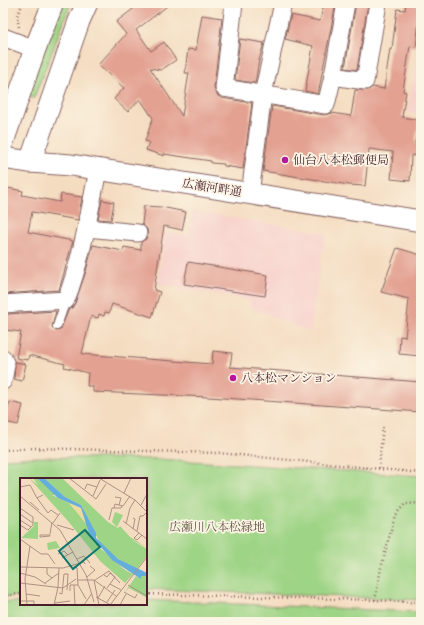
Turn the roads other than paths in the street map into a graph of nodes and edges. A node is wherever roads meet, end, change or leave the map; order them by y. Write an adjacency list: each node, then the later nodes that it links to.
1 (53, 3): 8 (street)
2 (87, 3): 13 (street)
3 (234, 3): 10 (street)
4 (283, 3): 10 (street)
5 (346, 3): 9 (street)
6 (378, 3): 9 (street)
7 (10, 35): 8 (street)
8 (35, 49): 11 (street)
9 (333, 76): 10 (street)
10 (263, 94): 15 (street)
11 (3, 142)
12 (3, 158): 13 (street, 広瀬河畔通)
13 (30, 162): 14 (street, 広瀬河畔通)
14 (98, 170): 15 (street, 広瀬河畔通); 17 (street)
15 (250, 194): 16 (street, 広瀬河畔通)
16 (421, 221)
17 (87, 228): 18 (street); 19 (street)
18 (138, 233)
19 (66, 300): 20 (street); 21 (lane)
20 (3, 304)
21 (57, 326)
22 (3, 358): 23 (street)
23 (3, 381)

